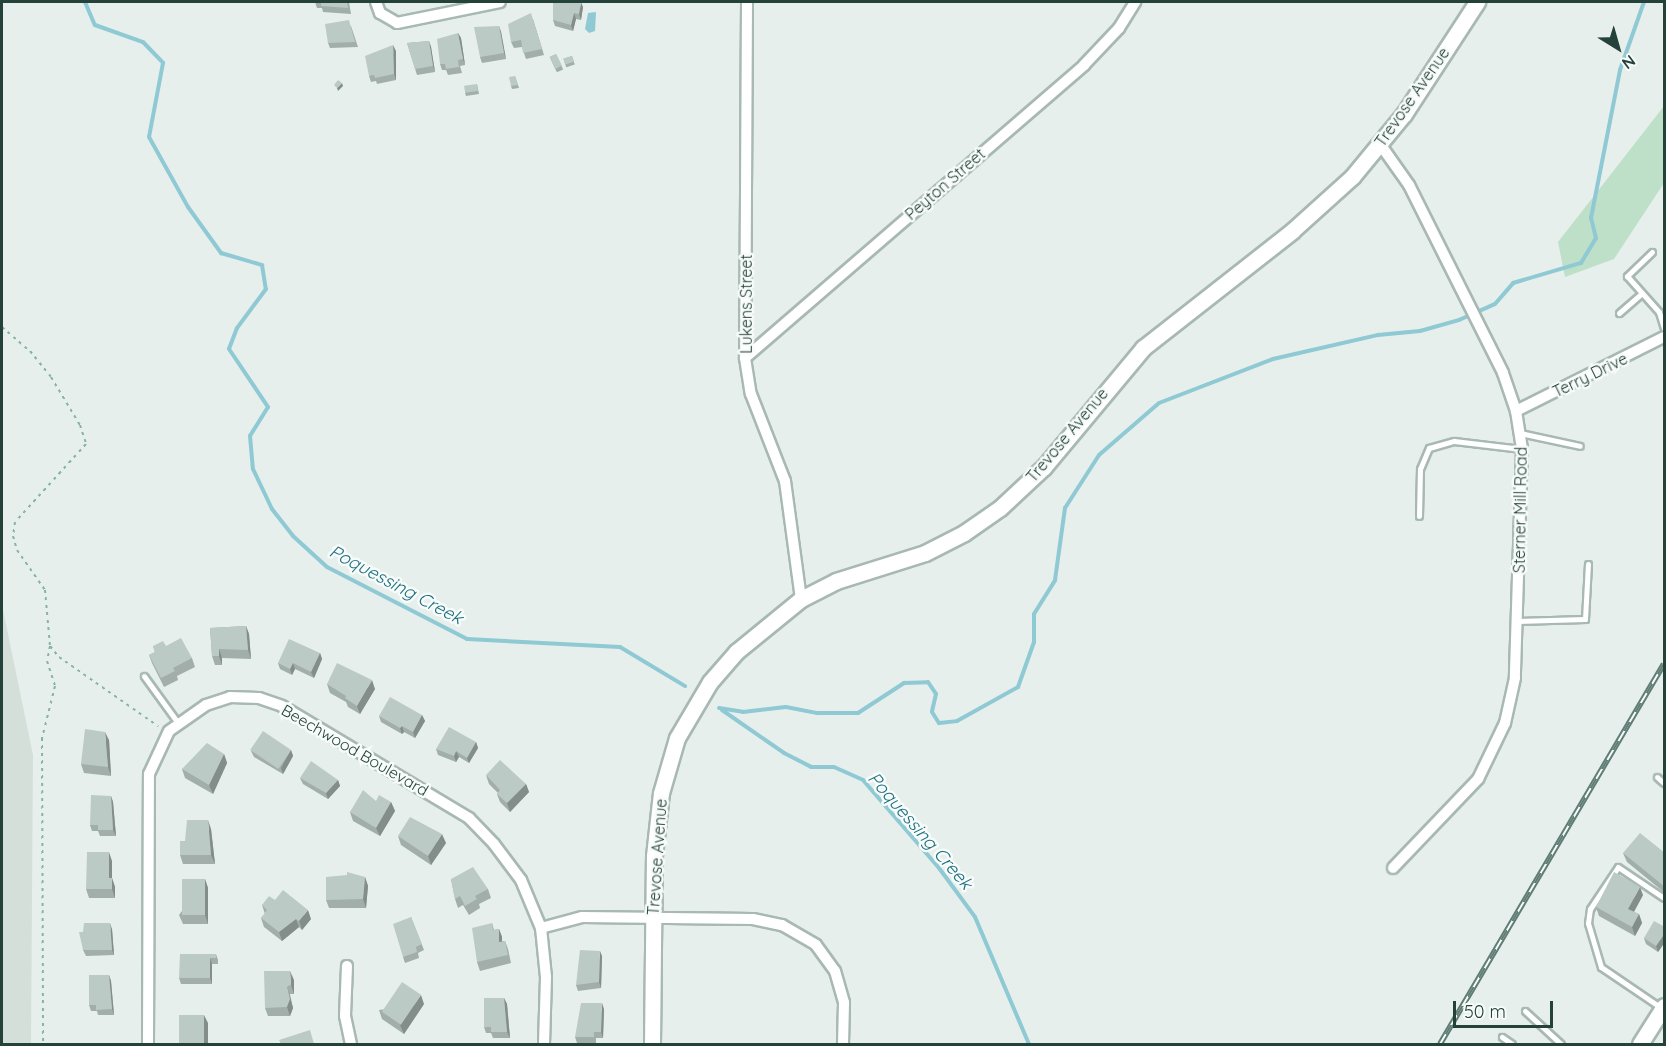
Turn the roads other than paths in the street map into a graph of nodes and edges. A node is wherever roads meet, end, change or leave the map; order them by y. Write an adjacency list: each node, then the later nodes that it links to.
1 (376, 2): 2 (street)
2 (500, 2)
3 (747, 2): 12 (street, Lukens Street)
4 (1135, 2): 12 (street, Peyton Street)
5 (1477, 2): 6 (street, Trevose Avenue)
6 (1380, 144): 13 (street, Sterner Mill Road); 19 (street, Trevose Avenue)
7 (1652, 252): 8 (lane)
8 (1642, 293): 9 (lane); 10 (lane)
9 (1618, 313)
10 (1665, 328)
11 (1665, 337): 13 (street, Terry Drive)
12 (746, 358): 19 (street, Lukens Street)
13 (1516, 411): 14 (street, Sterner Mill Road)
14 (1520, 433): 15 (lane); 16 (street, Sterner Mill Road)
15 (1580, 446)
16 (1522, 449): 17 (lane); 20 (street, Sterner Mill Road)
17 (1419, 516)
18 (1588, 564): 20 (lane)
19 (801, 598): 27 (street, Trevose Avenue)
20 (1517, 621): 25 (street, Sterner Mill Road)
21 (144, 676): 22 (lane)
22 (178, 723): 28 (street, Beechwood Boulevard); 33 (street, Beechwood Boulevard)
23 (1657, 777): 24 (lane)
24 (1665, 783)
25 (1393, 868)
26 (1665, 898): 30 (lane)
27 (653, 920): 28 (street); 36 (street, Trevose Avenue); 37 (street)
28 (541, 928): 35 (street, Beechwood Boulevard)
29 (347, 966): 34 (street)
30 (1664, 1008): 40 (street)
31 (1525, 1011): 39 (lane)
32 (1502, 1037): 38 (lane)
33 (148, 1044)
34 (351, 1044)
35 (544, 1044)
36 (652, 1044)
37 (843, 1044)
38 (1512, 1044)
39 (1561, 1044)
40 (1640, 1044)

